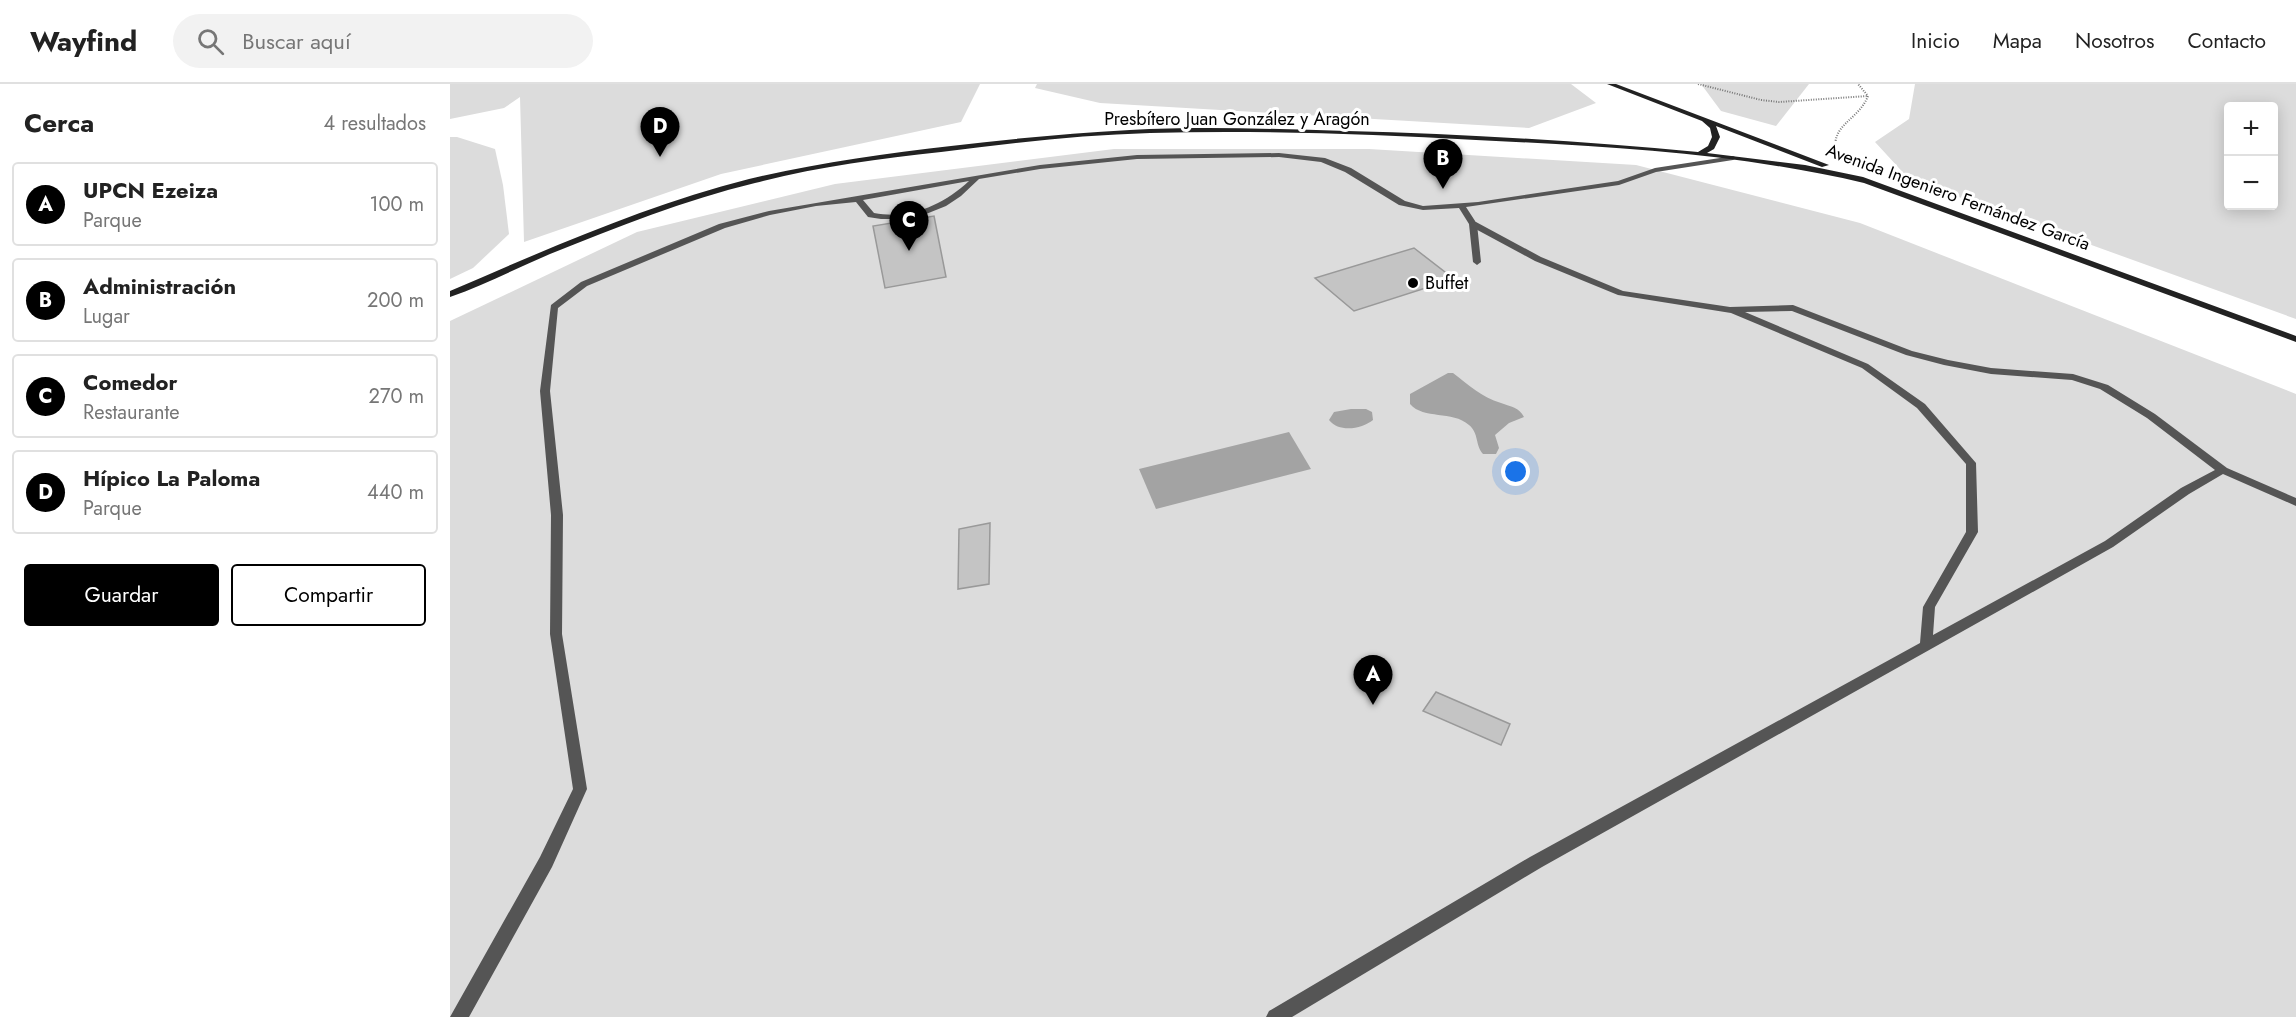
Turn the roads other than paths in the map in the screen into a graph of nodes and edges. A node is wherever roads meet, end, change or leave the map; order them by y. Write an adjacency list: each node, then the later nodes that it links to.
1 (1610, 84): 2 (street, Avenida Ingeniero Fernández García)
2 (1702, 117): 3 (street); 6 (street, Avenida Ingeniero Fernández García)
3 (1700, 154): 4 (street, Presbítero Juan González y Aragón); 11 (street, Presbítero Juan González y Aragón)
4 (1733, 158): 6 (street, Presbítero Juan González y Aragón); 8 (street)
5 (977, 177): 7 (street); 7 (street); 8 (street)
6 (1866, 181): 13 (street, Avenida Ingeniero Fernández García)
7 (858, 199): 17 (street)
8 (1461, 205): 9 (street)
9 (1473, 224): 10 (street); 12 (street)
10 (1477, 262)
11 (450, 294)
12 (1730, 309): 14 (street); 16 (street)
13 (2296, 339)
14 (2223, 470): 15 (street); 16 (street)
15 (2296, 502)
16 (1926, 646): 18 (street)
17 (459, 1017)
18 (1275, 1017)

